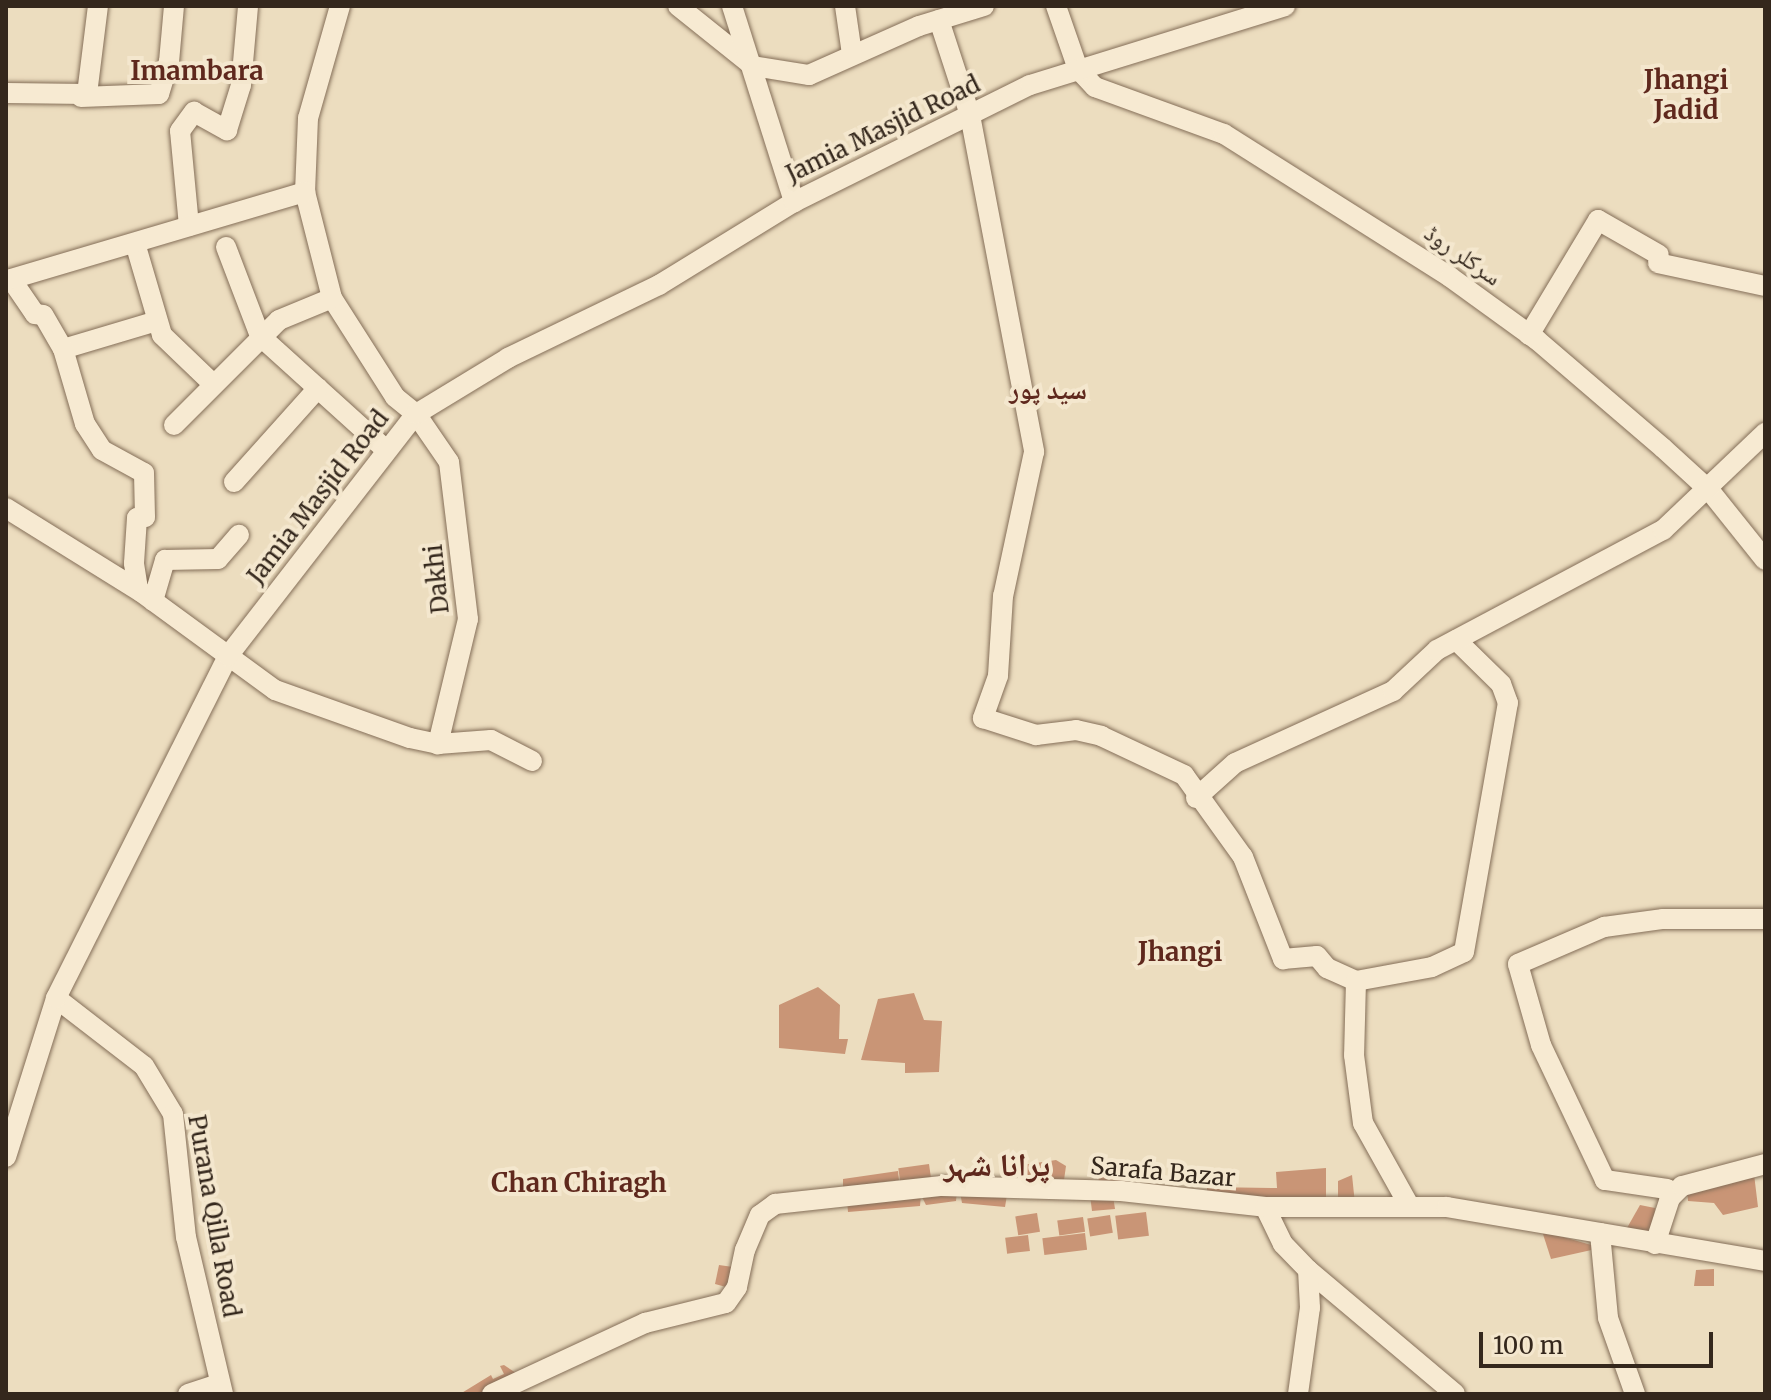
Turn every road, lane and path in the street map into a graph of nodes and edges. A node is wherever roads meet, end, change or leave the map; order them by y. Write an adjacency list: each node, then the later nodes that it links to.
1 (98, 6): 17 (street)
2 (174, 6): 17 (street)
3 (248, 6): 21 (street)
4 (340, 6): 19 (street, Dakhi)
5 (678, 6): 14 (street)
6 (732, 6): 14 (street)
7 (845, 6): 13 (street)
8 (853, 6): 13 (street)
9 (984, 6): 12 (street)
10 (1056, 6): 15 (street)
11 (1285, 6): 15 (street, Jamia Masjid Road)
12 (939, 20): 13 (street); 18 (street)
13 (856, 52): 14 (street)
14 (753, 66): 20 (street)
15 (1078, 69): 18 (street, Jamia Masjid Road); 27 (street, سرکلر روڈ)
16 (6, 93): 17 (street)
17 (81, 97)
18 (970, 115): 20 (street, Jamia Masjid Road); 46 (street)
19 (305, 192): 21 (street); 25 (street, Dakhi)
20 (794, 202): 32 (street, Jamia Masjid Road)
21 (189, 226): 22 (street)
22 (135, 243): 26 (street); 29 (street)
23 (226, 247): 28 (street)
24 (1765, 286): 27 (street)
25 (332, 298): 28 (street); 32 (street, Dakhi)
26 (157, 321): 29 (street); 30 (street)
27 (1529, 335): 37 (street, سرکلر روڈ)
28 (260, 336): 30 (street); 31 (street)
29 (63, 349): 41 (street)
30 (212, 383): 33 (street)
31 (318, 388): 35 (street); 36 (street)
32 (416, 414): 35 (street, Jamia Masjid Road); 44 (street, Dakhi)
33 (174, 425)
34 (1765, 433): 37 (street)
35 (386, 450): 43 (street, Jamia Masjid Road)
36 (234, 482)
37 (1710, 491): 40 (street, سرکلر روڈ); 42 (street)
38 (6, 508): 41 (street)
39 (239, 535): 41 (street)
40 (1765, 560)
41 (146, 595): 43 (street)
42 (1456, 640): 46 (street); 48 (street)
43 (228, 656): 44 (street); 49 (street, Jamia Masjid Road)
44 (438, 744): 45 (street)
45 (532, 761)
46 (1196, 798): 48 (street)
47 (1765, 919): 52 (street)
48 (1356, 981): 54 (street)
49 (56, 998): 50 (street, Jamia Masjid Road); 59 (street, Purana Qilla Road)
50 (6, 1157)
51 (1765, 1164): 52 (street)
52 (1670, 1198): 56 (street)
53 (1265, 1207): 54 (street, Sarafa Bazar); 58 (street); 61 (street, Sarafa Bazar)
54 (1410, 1207): 55 (street, Sarafa Bazar)
55 (1600, 1233): 56 (street, Sarafa Bazar); 64 (street)
56 (1655, 1244): 57 (street, Sarafa Bazar)
57 (1765, 1261)
58 (1308, 1270): 62 (street); 63 (street)
59 (221, 1389): 60 (street)
60 (188, 1394)
61 (492, 1394)
62 (1298, 1394)
63 (1455, 1394)
64 (1635, 1394)

